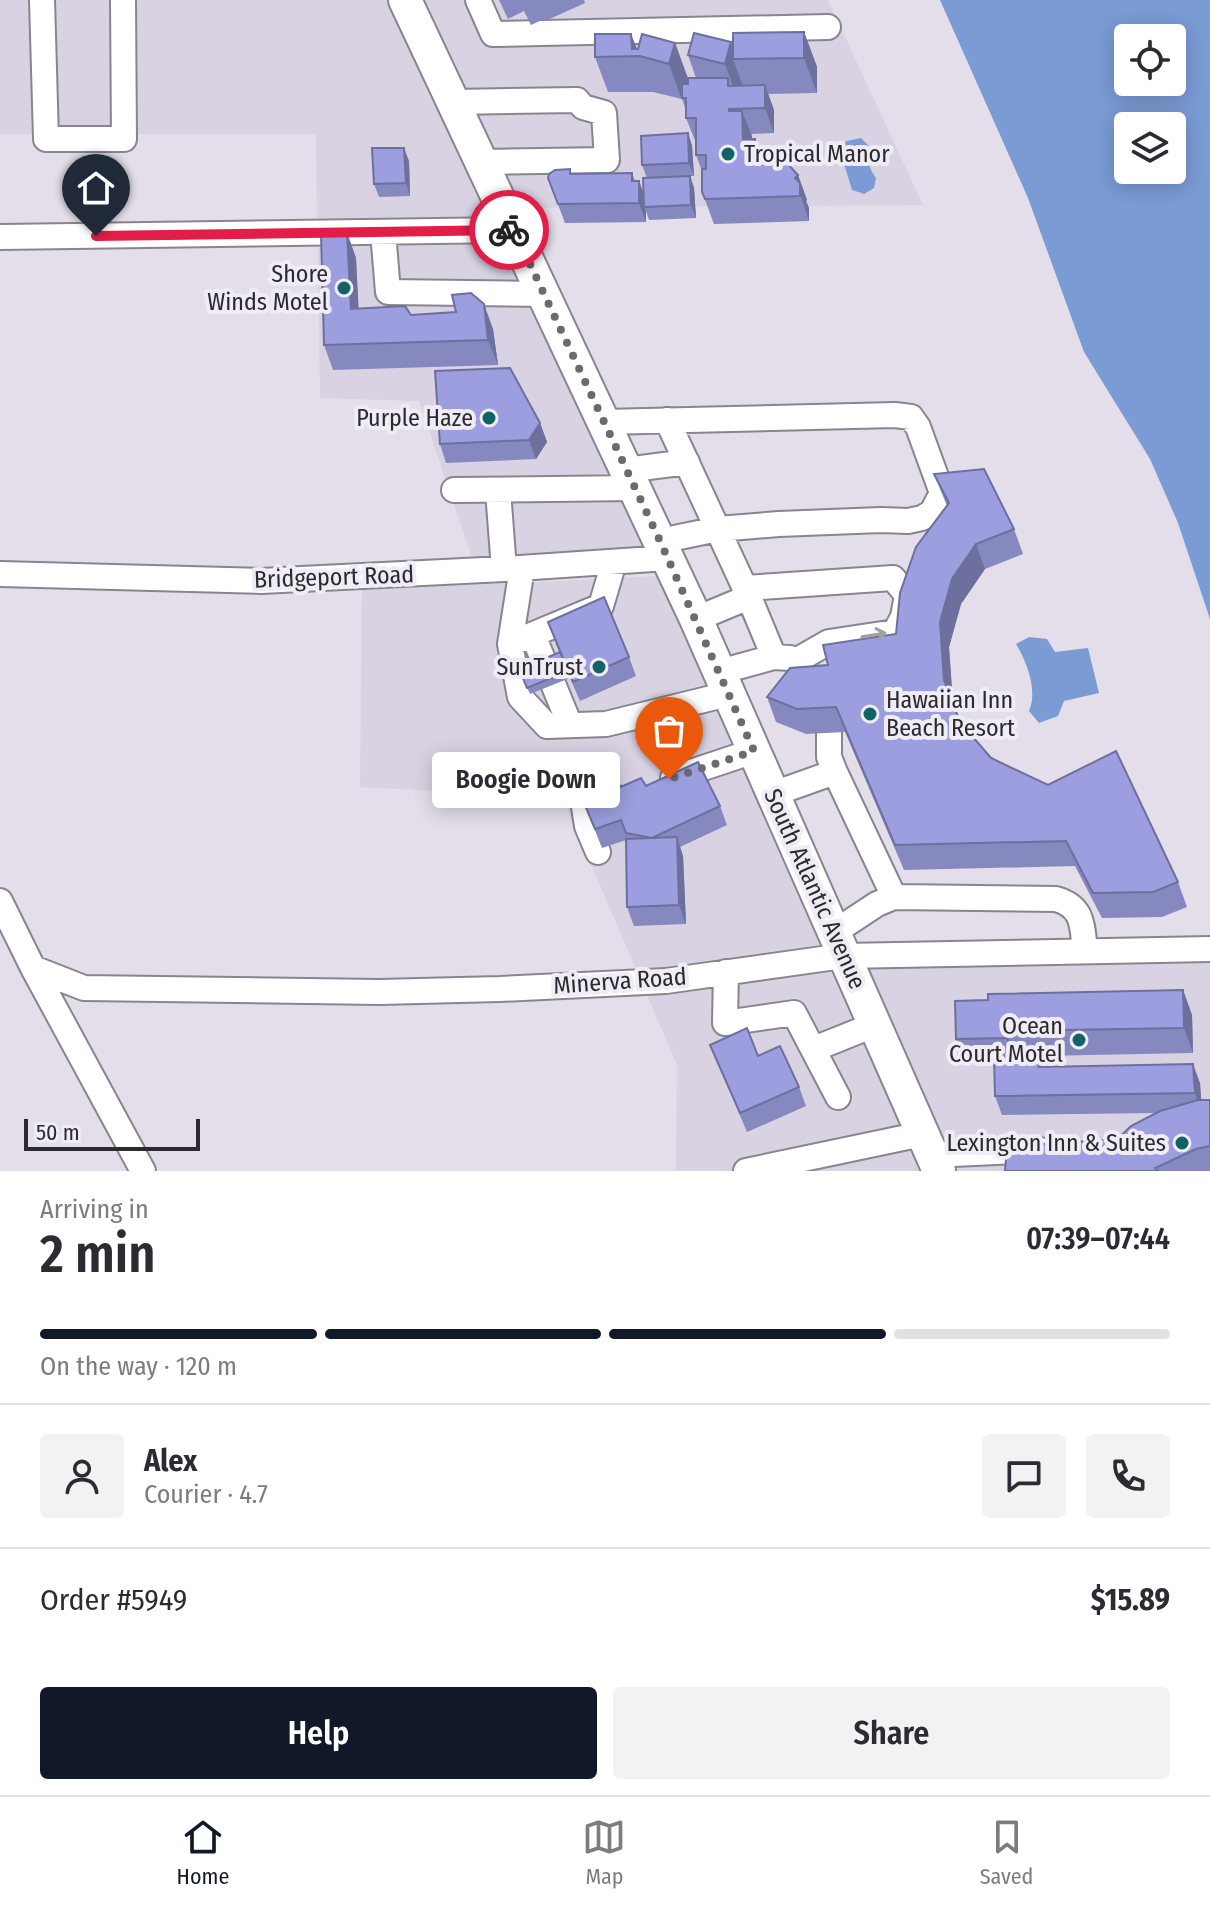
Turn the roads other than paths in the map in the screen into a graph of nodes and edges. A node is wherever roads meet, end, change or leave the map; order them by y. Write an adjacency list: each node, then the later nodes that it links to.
1 (42, 0): 2 (street)
2 (123, 0)
3 (405, 0): 6 (main road, South Atlantic Avenue)
4 (478, 0): 5 (street)
5 (828, 27)
6 (453, 102): 7 (main road, South Atlantic Avenue); 7 (street)
7 (482, 162): 8 (main road, South Atlantic Avenue)
8 (514, 230): 9 (street); 11 (main road, South Atlantic Avenue)
9 (383, 232): 10 (street); 11 (street)
10 (0, 237)
11 (543, 294): 13 (main road, South Atlantic Avenue)
12 (667, 420): 13 (street); 14 (street); 18 (street, Bridgeport Road)
13 (603, 422): 15 (main road, South Atlantic Avenue)
14 (687, 462): 15 (street); 18 (street)
15 (630, 479): 17 (street); 19 (main road, South Atlantic Avenue)
16 (454, 490): 17 (street)
17 (498, 491): 21 (street)
18 (718, 529): 19 (street, Bridgeport Road); 23 (street)
19 (664, 549): 20 (street, Bridgeport Road); 24 (main road, South Atlantic Avenue)
20 (614, 562): 21 (street, Bridgeport Road); 25 (street)
21 (513, 568): 22 (street, Bridgeport Road); 26 (street)
22 (0, 574)
23 (747, 592): 24 (street); 27 (street); 27 (street, one-way to 23)
24 (696, 619): 28 (main road, South Atlantic Avenue)
25 (533, 635): 26 (street); 29 (street)
26 (510, 644): 29 (street)
27 (774, 657): 28 (street)
28 (724, 683): 29 (street); 31 (main road, South Atlantic Avenue)
29 (570, 725)
30 (829, 733): 32 (street)
31 (754, 751): 33 (main road, South Atlantic Avenue); 34 (street)
32 (835, 772): 33 (street); 35 (street)
33 (773, 794): 37 (main road, South Atlantic Avenue)
34 (598, 852)
35 (894, 897): 37 (street); 39 (street)
36 (0, 901): 40 (street)
37 (838, 944): 39 (street, Minerva Road); 41 (street, Minerva Road); 42 (main road, South Atlantic Avenue)
38 (1210, 949): 39 (street, Minerva Road)
39 (1085, 950)
40 (33, 968): 41 (street, Minerva Road); 47 (street)
41 (726, 972): 43 (street)
42 (876, 1024): 43 (street); 45 (main road, South Atlantic Avenue)
43 (814, 1049): 44 (street)
44 (838, 1097)
45 (931, 1153): 46 (street); 48 (street)
46 (1046, 1157)
47 (143, 1171)
48 (746, 1171)

